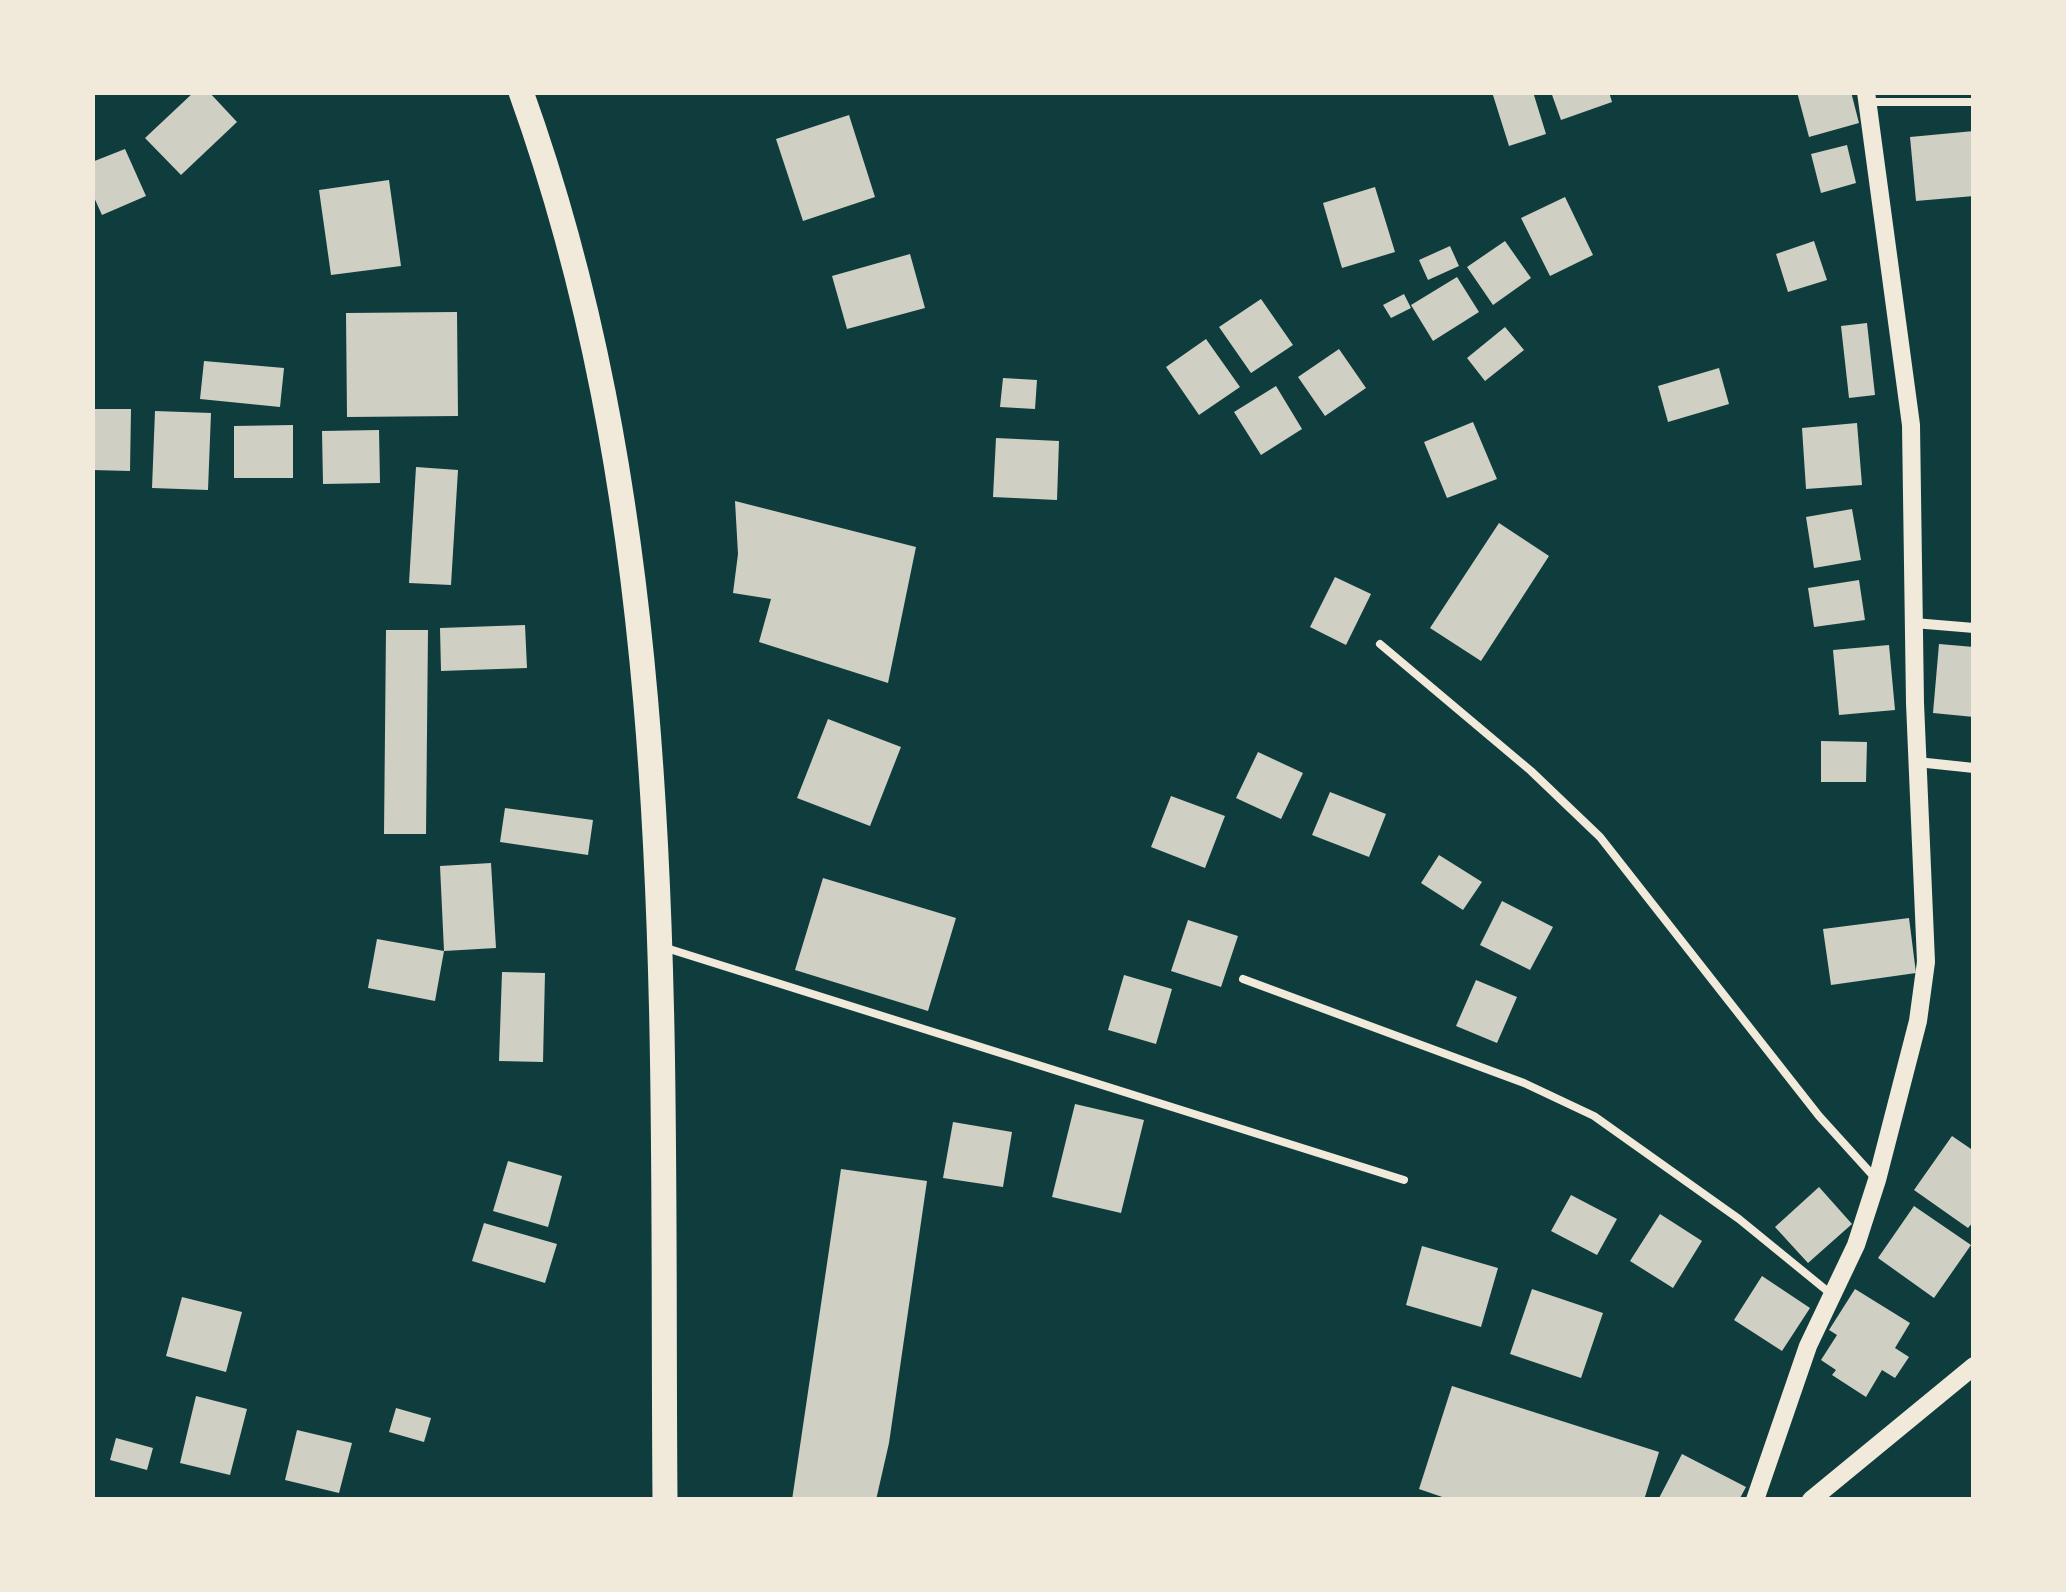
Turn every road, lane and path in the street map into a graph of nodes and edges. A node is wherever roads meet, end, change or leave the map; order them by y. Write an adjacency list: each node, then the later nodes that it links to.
1 (521, 92): 9 (main road)
2 (1866, 97): 3 (lane); 4 (street)
3 (1974, 102)
4 (1914, 623): 5 (street); 7 (street)
5 (1974, 628)
6 (1380, 644): 12 (lane)
7 (1917, 762): 8 (street); 12 (street)
8 (1974, 768)
9 (658, 945): 11 (lane); 15 (main road)
10 (1243, 979): 13 (lane)
11 (1404, 1180)
12 (1876, 1180): 13 (street)
13 (1831, 1294): 16 (street)
14 (1974, 1366): 17 (street)
15 (666, 1500)
16 (1755, 1500)
17 (1811, 1500)

